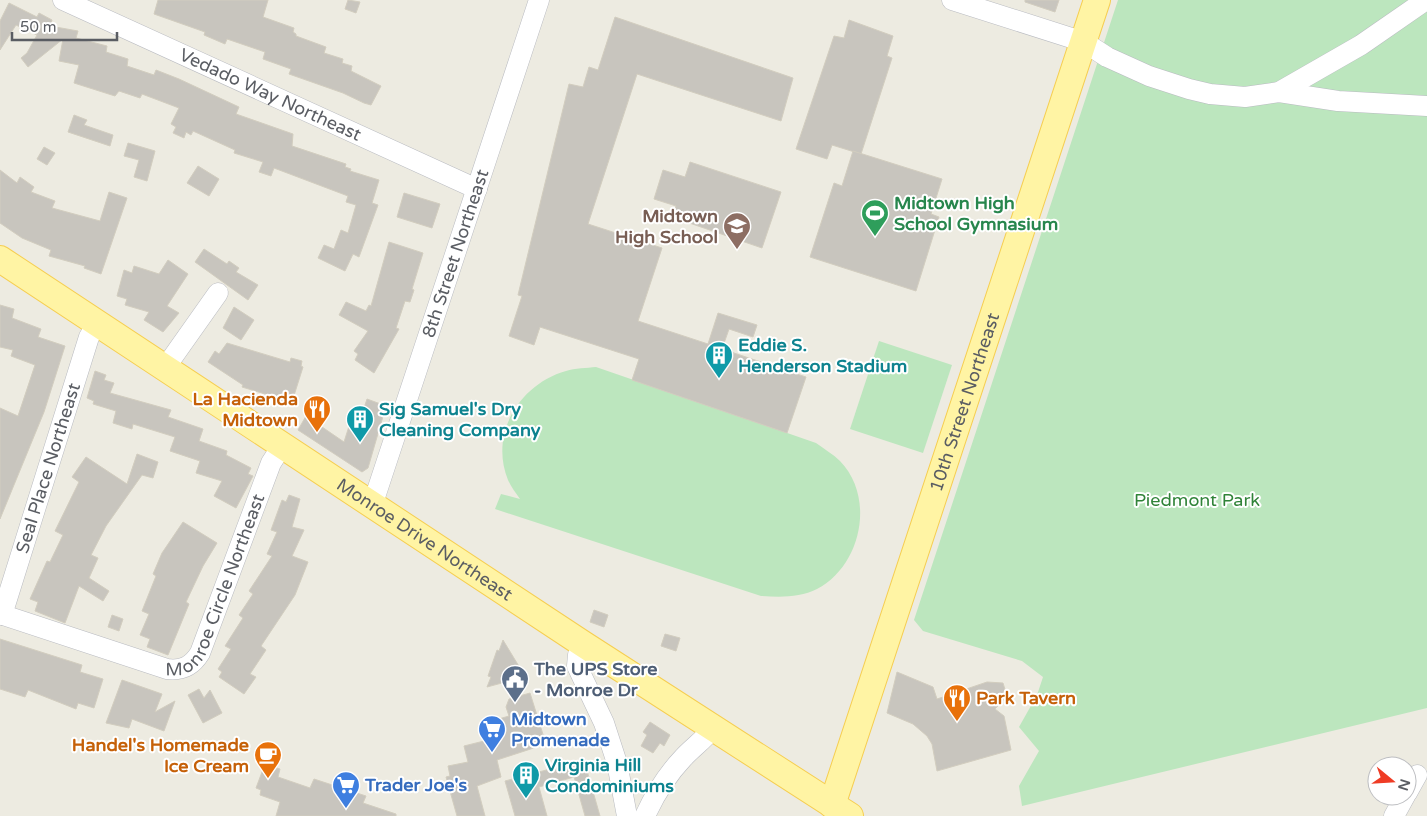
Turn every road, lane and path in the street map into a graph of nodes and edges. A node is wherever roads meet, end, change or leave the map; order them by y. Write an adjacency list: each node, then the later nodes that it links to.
1 (63, 0): 9 (street, Vedado Way Northeast)
2 (539, 0): 9 (street, 8th Street Northeast)
3 (952, 0): 6 (street)
4 (1097, 0): 6 (main road, 10th Street Northeast)
5 (1426, 0): 7 (street)
6 (1084, 42): 7 (street); 19 (main road, 10th Street Northeast)
7 (1280, 92): 8 (street)
8 (1427, 106)
9 (477, 189): 15 (street, 8th Street Northeast)
10 (0, 259): 12 (main road, Monroe Drive Northeast)
11 (218, 293): 13 (street)
12 (97, 324): 13 (main road, Monroe Drive Northeast); 16 (street, Seal Place Northeast)
13 (165, 368): 14 (main road, Monroe Drive Northeast)
14 (282, 446): 15 (main road, Monroe Drive Northeast); 16 (street, Monroe Circle Northeast)
15 (372, 506): 17 (main road, Monroe Drive Northeast)
16 (1, 614)
17 (583, 644): 18 (main road, Monroe Drive Northeast); 20 (street)
18 (713, 728): 19 (main road, Monroe Drive Northeast); 21 (street)
19 (841, 810)
20 (627, 816)
21 (645, 816)

